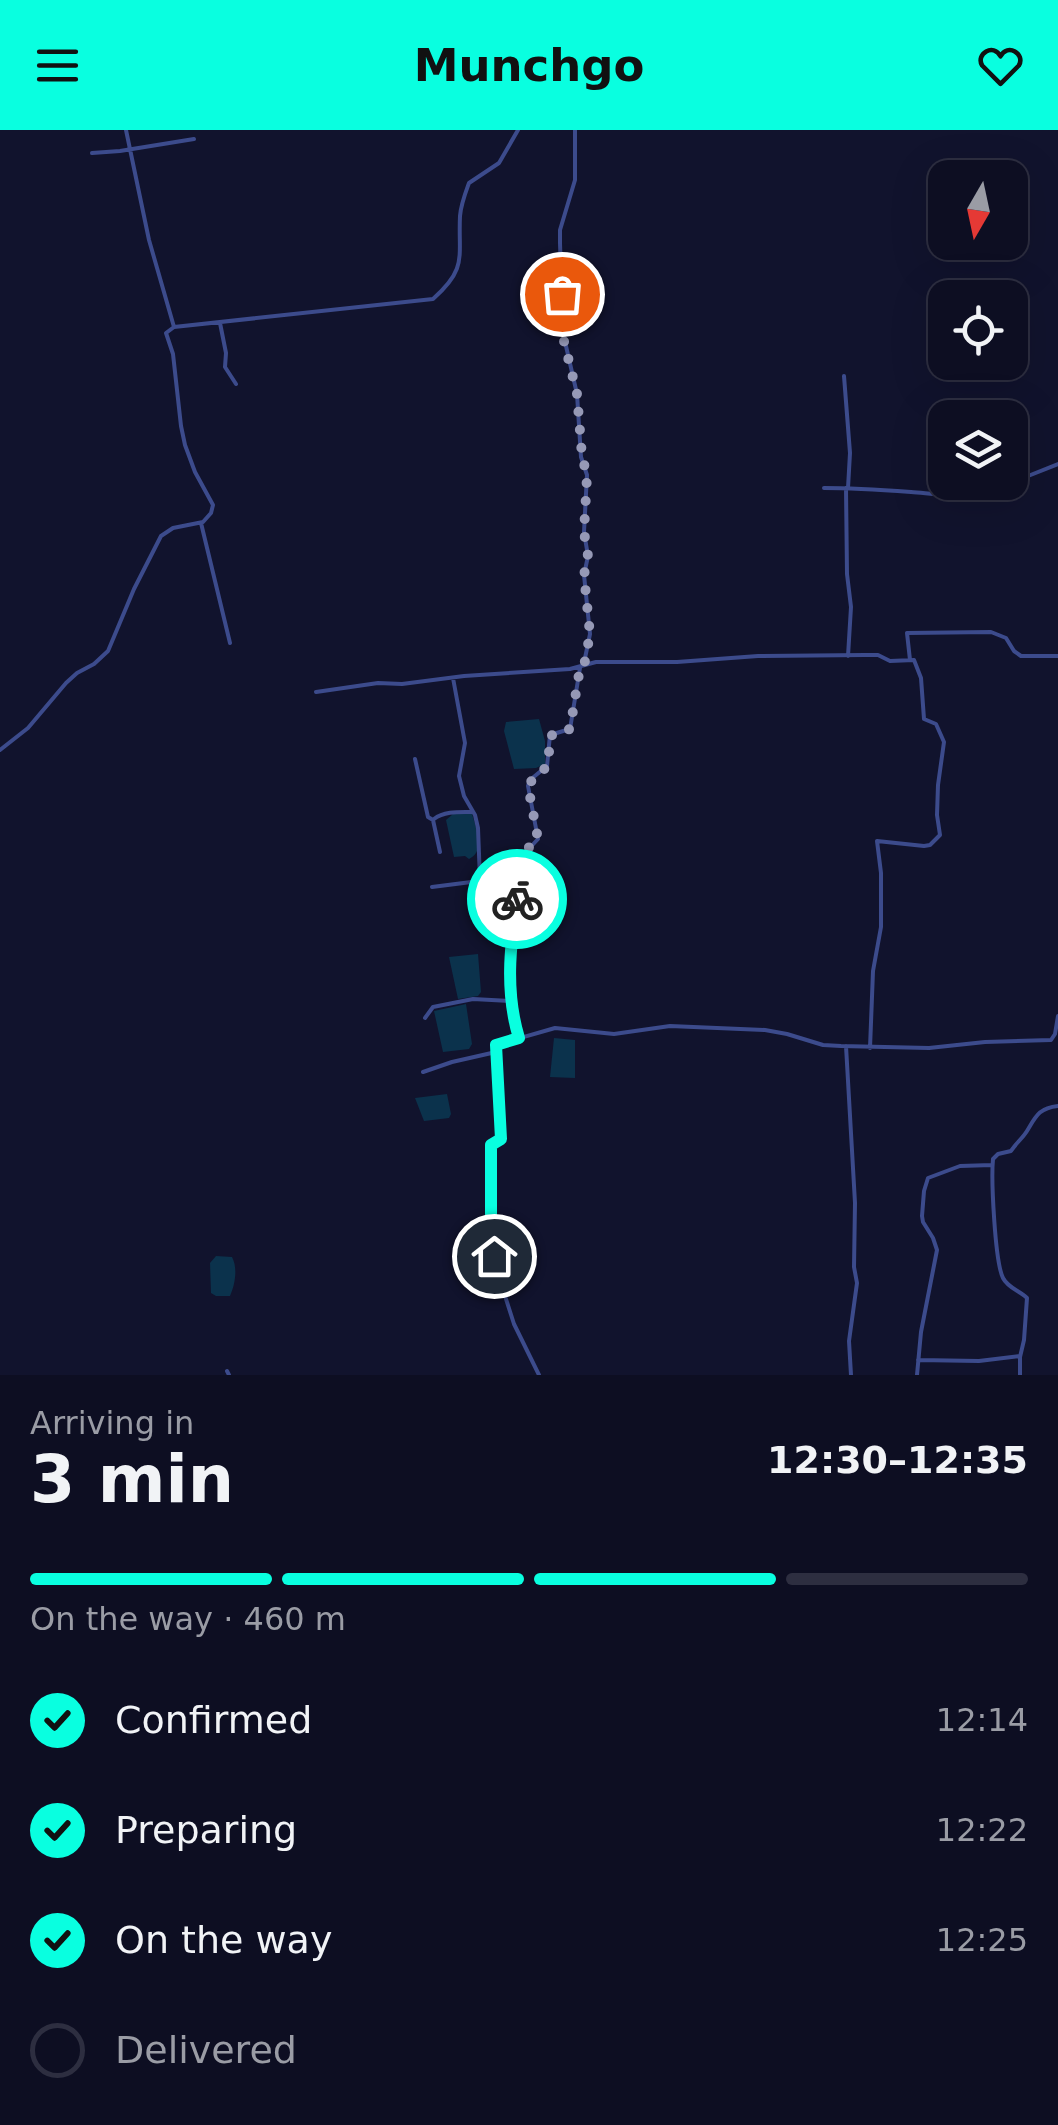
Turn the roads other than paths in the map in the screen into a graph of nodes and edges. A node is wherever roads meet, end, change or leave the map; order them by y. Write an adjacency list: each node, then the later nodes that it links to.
1 (126, 130): 5 (street)
2 (518, 130): 7 (street)
3 (576, 130): 19 (street)
4 (194, 139): 5 (street)
5 (130, 148): 6 (street); 8 (street)
6 (92, 153)
7 (220, 322): 8 (street); 10 (street)
8 (174, 327): 14 (street)
9 (844, 376): 13 (street)
10 (236, 384)
11 (1058, 464): 13 (street)
12 (824, 488): 13 (street)
13 (847, 488): 16 (street)
14 (200, 524): 15 (street); 22 (street)
15 (230, 643)
16 (848, 656): 18 (street); 19 (street)
17 (1058, 656): 18 (street)
18 (910, 660): 37 (street)
19 (582, 667): 20 (street); 28 (street)
20 (454, 678): 21 (street); 24 (street)
21 (316, 692)
22 (0, 750)
23 (414, 759): 25 (street)
24 (472, 812): 25 (street); 27 (street)
25 (433, 820): 26 (street)
26 (440, 852)
27 (480, 880): 28 (street); 29 (street)
28 (520, 880): 30 (street)
29 (432, 887)
30 (518, 899): 31 (street); 32 (street)
31 (547, 902)
32 (510, 1001): 34 (street); 35 (street)
33 (1058, 1016): 37 (street)
34 (425, 1018)
35 (519, 1038): 36 (street); 38 (street)
36 (846, 1046): 37 (street); 45 (street)
37 (870, 1047)
38 (496, 1052): 39 (street); 44 (street)
39 (423, 1072)
40 (1058, 1106): 41 (street)
41 (992, 1165): 42 (street); 43 (street)
42 (1020, 1356): 43 (street); 47 (street)
43 (918, 1360): 46 (street)
44 (539, 1375)
45 (851, 1375)
46 (916, 1375)
47 (1020, 1375)

